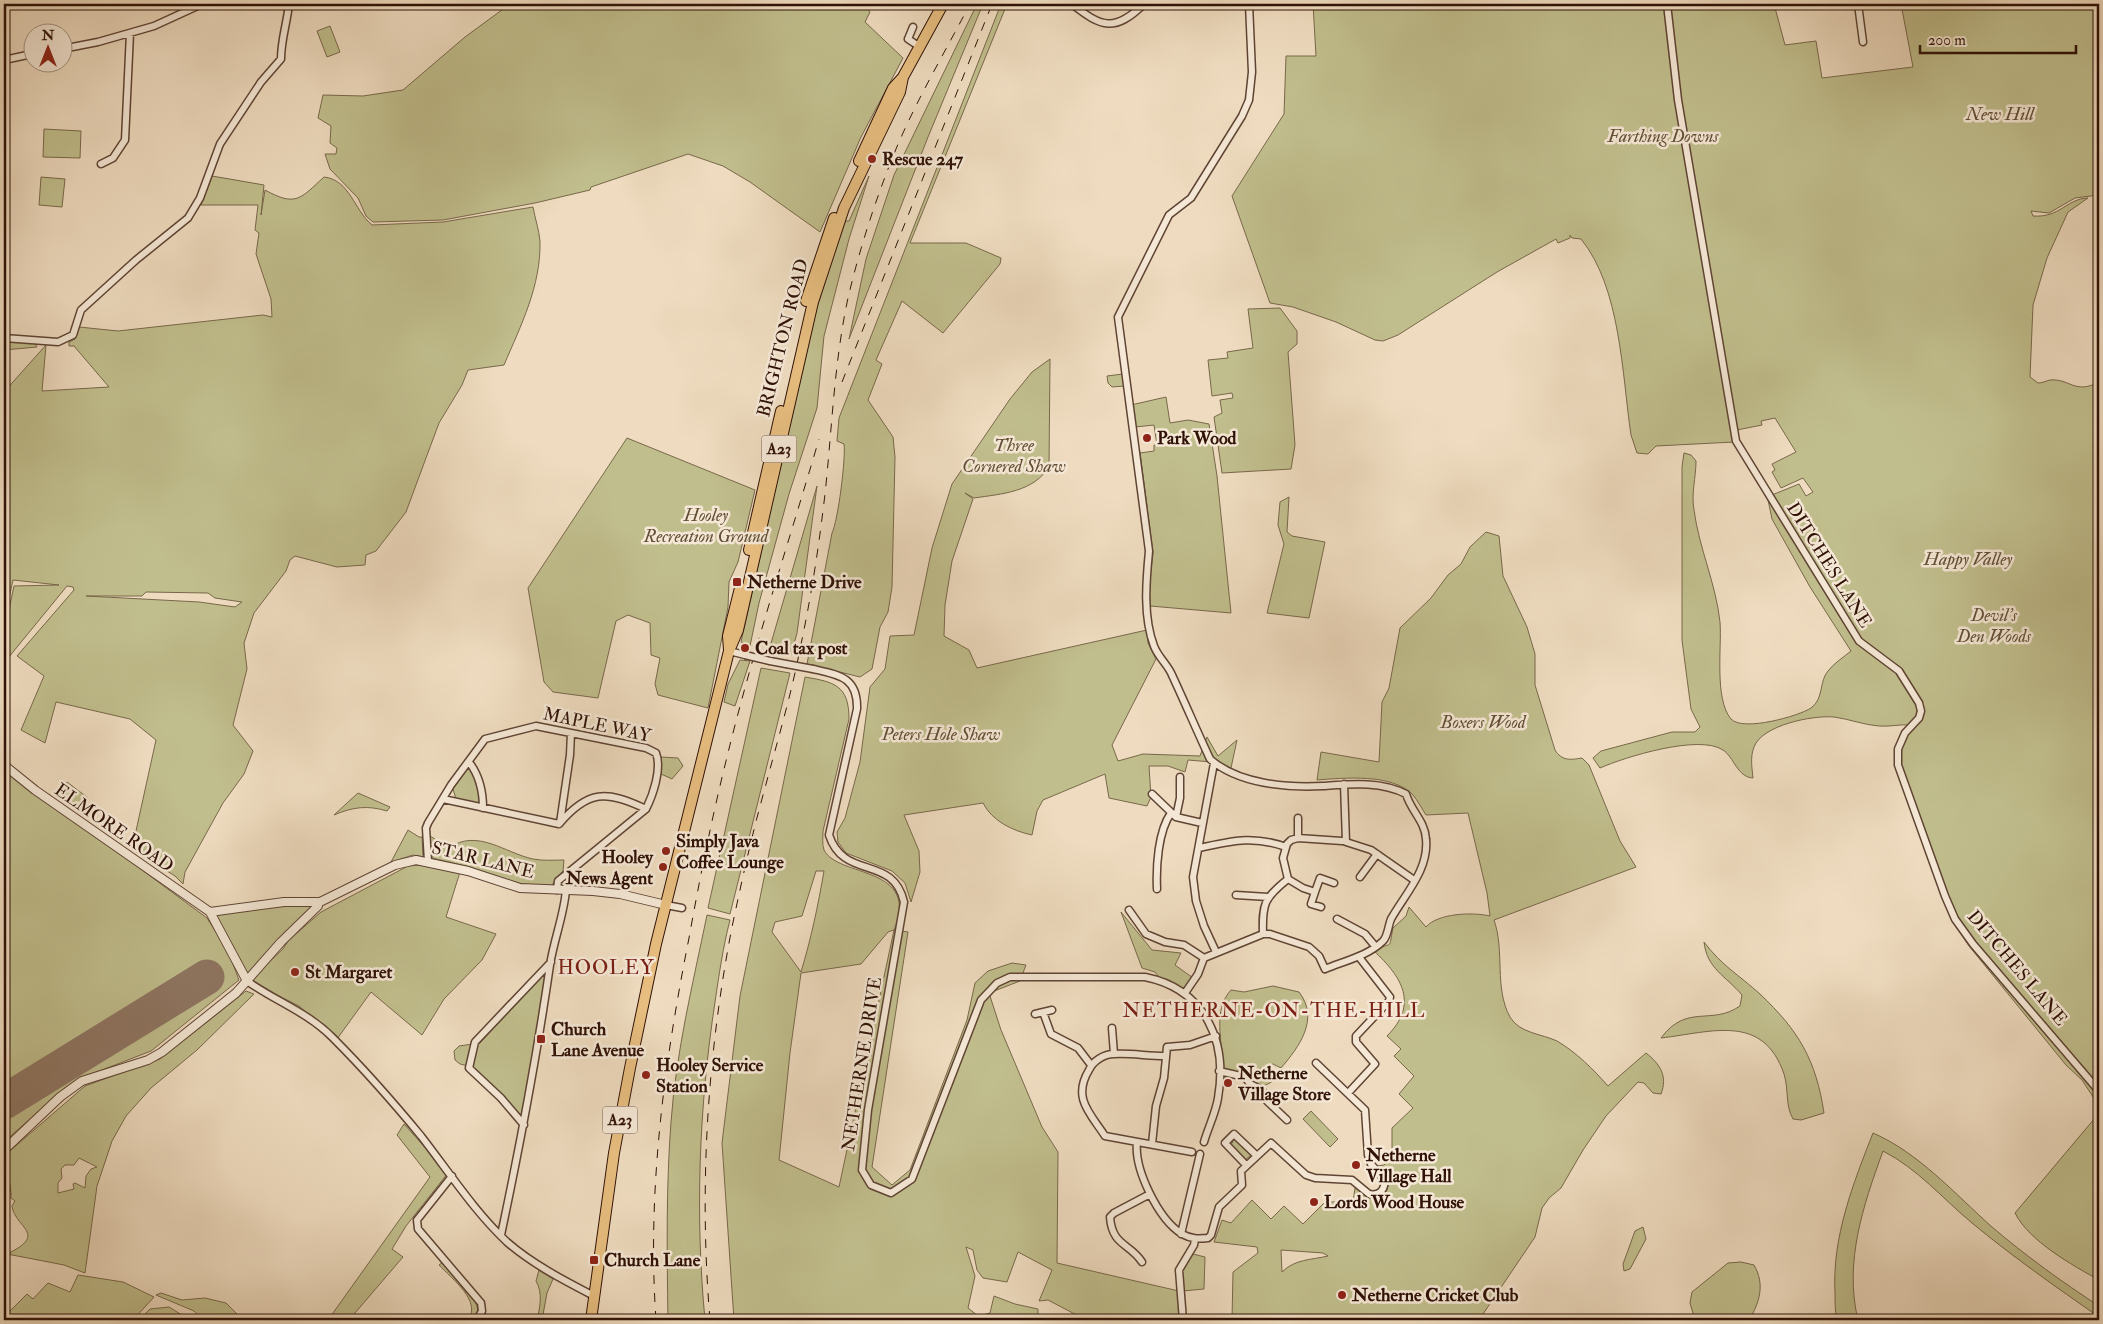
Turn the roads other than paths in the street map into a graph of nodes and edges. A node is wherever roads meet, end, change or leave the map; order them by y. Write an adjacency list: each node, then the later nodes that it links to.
1 (202, 4): 10 (street)
2 (289, 4): 17 (street)
3 (942, 4): 13 (highway, BRIGHTON ROAD / A23)
4 (1072, 4): 5 (street)
5 (1144, 4)
6 (1248, 4): 21 (street)
7 (1667, 4): 74 (street, DITCHES LANE)
8 (1858, 4): 11 (street)
9 (914, 27): 13 (street)
10 (130, 33): 12 (street); 16 (street)
11 (1862, 42)
12 (72, 47)
13 (920, 47): 18 (highway, BRIGHTON ROAD / A23)
14 (22, 56): 15 (street)
15 (4, 60)
16 (101, 164)
17 (4, 338)
18 (728, 651): 50 (highway, BRIGHTON ROAD / A23); 63 (street, NETHERNE DRIVE, bridge)
19 (571, 732): 20 (street, MAPLE WAY); 28 (street, MAPLE WAY); 32 (street)
20 (469, 762): 26 (street, MAPLE WAY); 27 (street)
21 (1214, 763): 24 (street); 31 (street)
22 (4, 765): 54 (street, ELMORE ROAD)
23 (1180, 777): 29 (street)
24 (1344, 784): 37 (street); 41 (street)
25 (1152, 794): 29 (street)
26 (443, 799): 27 (street); 38 (street, MAPLE WAY)
27 (483, 808): 32 (street)
28 (646, 809): 32 (street); 44 (street)
29 (1173, 815): 31 (street); 43 (street)
30 (1298, 818): 33 (street)
31 (1202, 823): 36 (street)
32 (559, 824)
33 (1298, 838): 34 (street); 35 (street)
34 (1342, 841)
35 (1286, 847): 36 (street); 40 (street)
36 (1198, 848): 58 (street)
37 (1377, 854): 39 (street); 41 (street)
38 (428, 861): 44 (street, STAR LANE); 49 (street, STAR LANE)
39 (1360, 877)
40 (1288, 879): 46 (street); 48 (street)
41 (1414, 880): 57 (street)
42 (1334, 883): 46 (street)
43 (1157, 889)
44 (557, 890): 45 (street, STAR LANE)
45 (566, 890): 50 (street, STAR LANE); 61 (street)
46 (1315, 892): 51 (street)
47 (1236, 895): 48 (street)
48 (1268, 897): 56 (street)
49 (318, 902): 54 (street); 62 (street)
50 (663, 904): 52 (street); 92 (highway, BRIGHTON ROAD / A23)
51 (1321, 907)
52 (682, 908)
53 (1129, 910): 60 (street)
54 (210, 912): 62 (street, ELMORE ROAD)
55 (1337, 918): 57 (street)
56 (1263, 934): 58 (street); 59 (street)
57 (1375, 946): 59 (street)
58 (1216, 952): 60 (street)
59 (1359, 957): 75 (street)
60 (1204, 958): 63 (street)
61 (551, 962): 77 (street); 77 (street)
62 (247, 981): 81 (street); 86 (street)
63 (1185, 994): 68 (street, NETHERNE DRIVE)
64 (1052, 1010): 65 (street)
65 (1043, 1012): 66 (street); 72 (street)
66 (1035, 1014)
67 (1112, 1028): 69 (street)
68 (1216, 1036): 70 (street); 73 (street, NETHERNE DRIVE)
69 (1114, 1054): 70 (street); 72 (street)
70 (1164, 1056): 80 (street)
71 (1316, 1063): 75 (street)
72 (1092, 1065): 78 (street)
73 (1219, 1071): 76 (street); 79 (street, NETHERNE DRIVE)
74 (2099, 1091)
75 (1348, 1092): 84 (street)
76 (1287, 1120)
77 (524, 1125): 89 (street)
78 (1137, 1142): 80 (street); 87 (street)
79 (1204, 1142)
80 (1152, 1144): 82 (street)
81 (4, 1150)
82 (1192, 1152)
83 (1200, 1154): 88 (street)
84 (1256, 1156): 85 (street); 85 (street)
85 (1246, 1165): 90 (street)
86 (452, 1176): 89 (street); 93 (street)
87 (1150, 1194): 88 (street); 91 (street)
88 (1181, 1234): 90 (street)
89 (501, 1235): 92 (street)
90 (1195, 1239): 95 (street)
91 (1142, 1262)
92 (594, 1296): 94 (highway, BRIGHTON ROAD / A23)
93 (477, 1320)
94 (591, 1320)
95 (1183, 1320)

